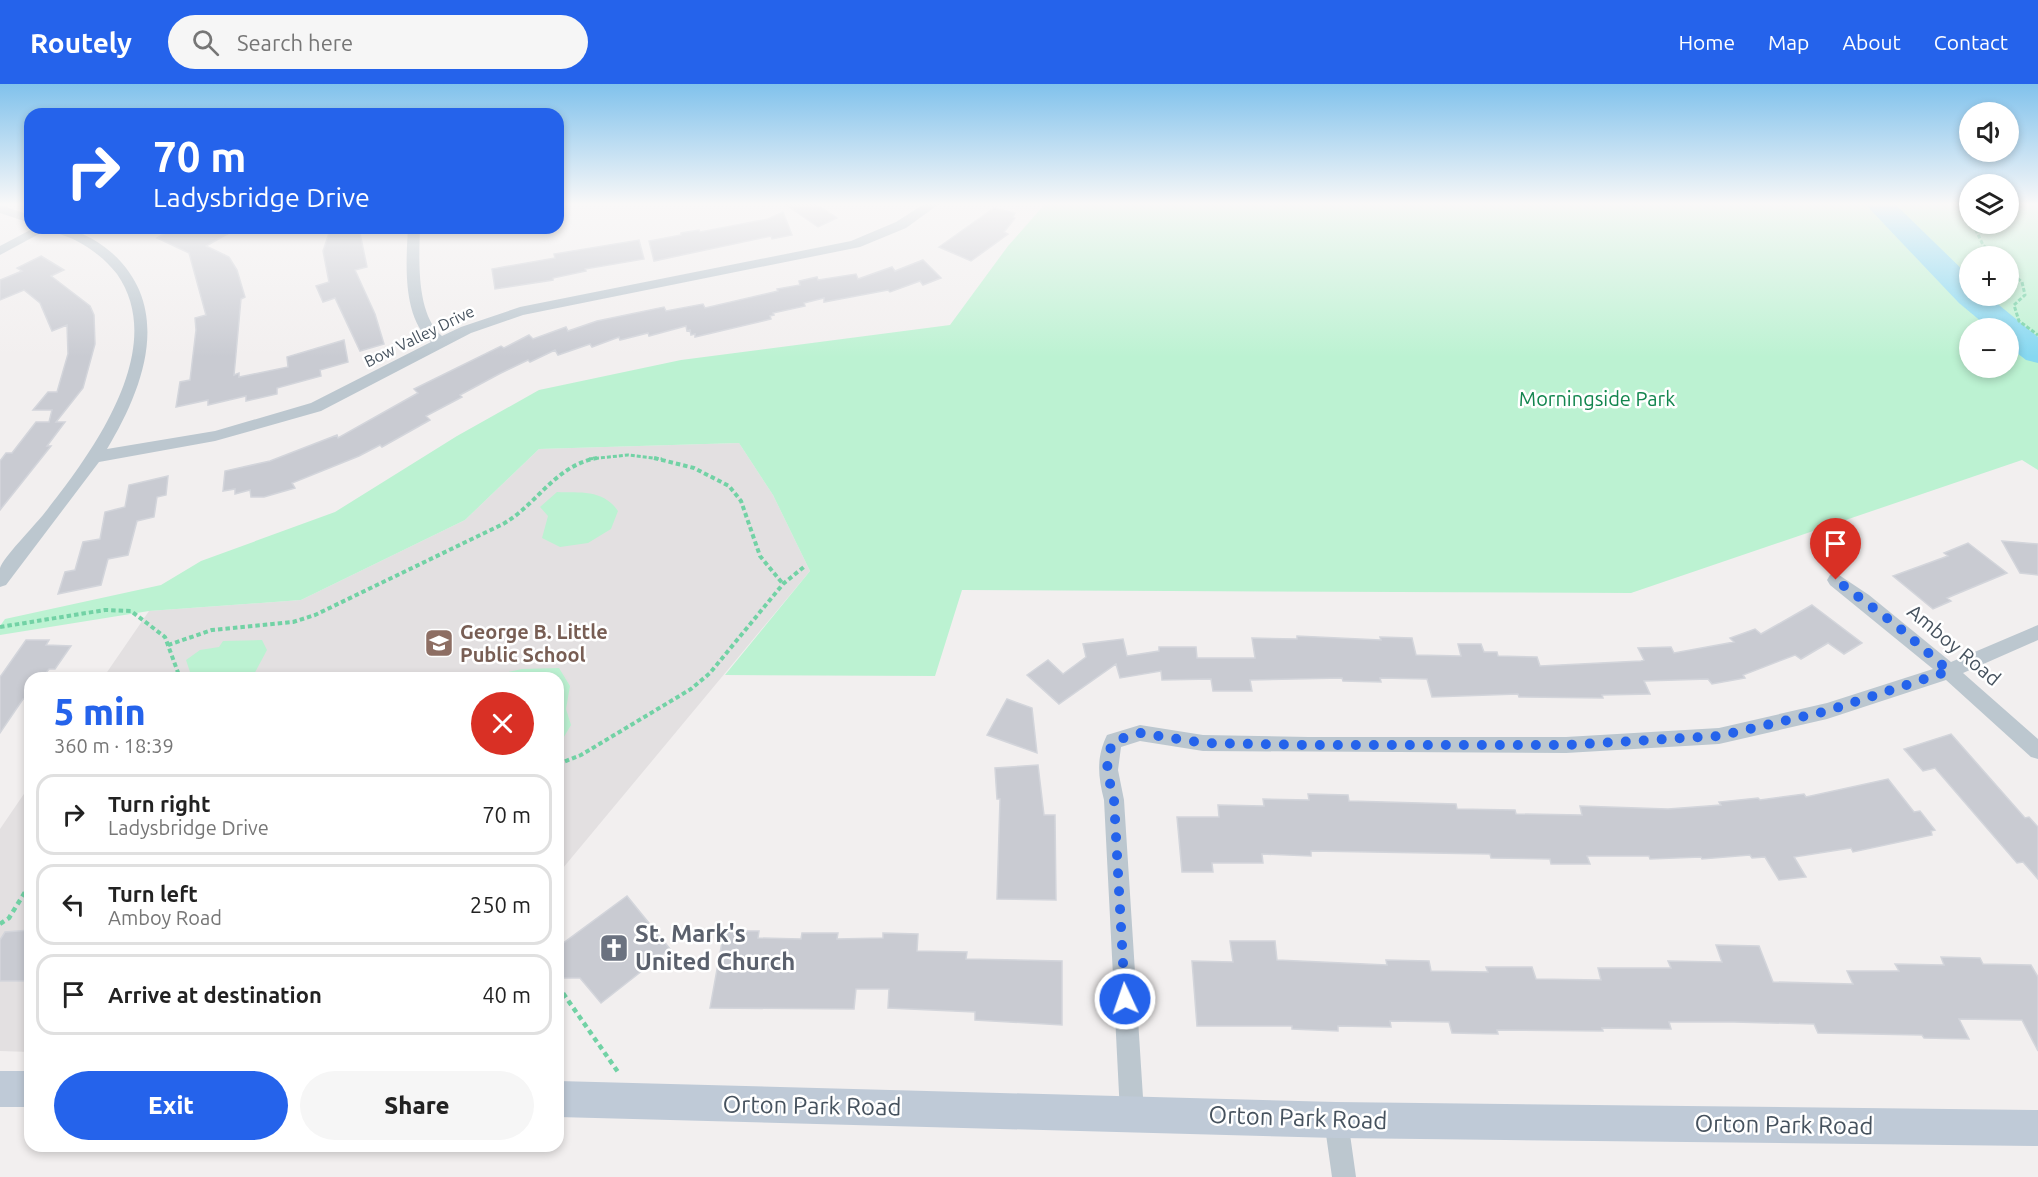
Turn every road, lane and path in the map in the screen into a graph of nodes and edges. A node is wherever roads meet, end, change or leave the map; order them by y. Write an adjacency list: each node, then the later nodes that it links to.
1 (106, 255): 9 (street)
2 (413, 255): 8 (street)
3 (800, 255): 8 (street, Bow Valley Drive)
4 (2019, 280): 5 (path)
5 (2019, 300)
6 (2014, 306): 7 (path)
7 (2038, 335)
8 (441, 343): 9 (street, Bow Valley Drive)
9 (94, 457): 11 (street)
10 (805, 566): 13 (path)
11 (0, 580)
12 (1836, 580): 17 (street, Amboy Road)
13 (783, 584): 16 (path); 20 (path)
14 (0, 627): 16 (path)
15 (2038, 632): 17 (street)
16 (168, 645): 18 (path)
17 (1949, 671): 19 (street, Amboy Road); 28 (street)
18 (178, 672)
19 (2038, 750)
20 (564, 762)
21 (24, 894): 22 (path)
22 (0, 924)
23 (564, 995): 27 (path)
24 (0, 1089): 25 (street)
25 (24, 1089)
26 (564, 1099): 27 (street, Orton Park Road)
27 (639, 1101): 28 (street, Orton Park Road)
28 (1132, 1113): 29 (street, Orton Park Road)
29 (1336, 1120): 30 (street, Orton Park Road); 31 (street)
30 (2038, 1128)
31 (1344, 1177)

